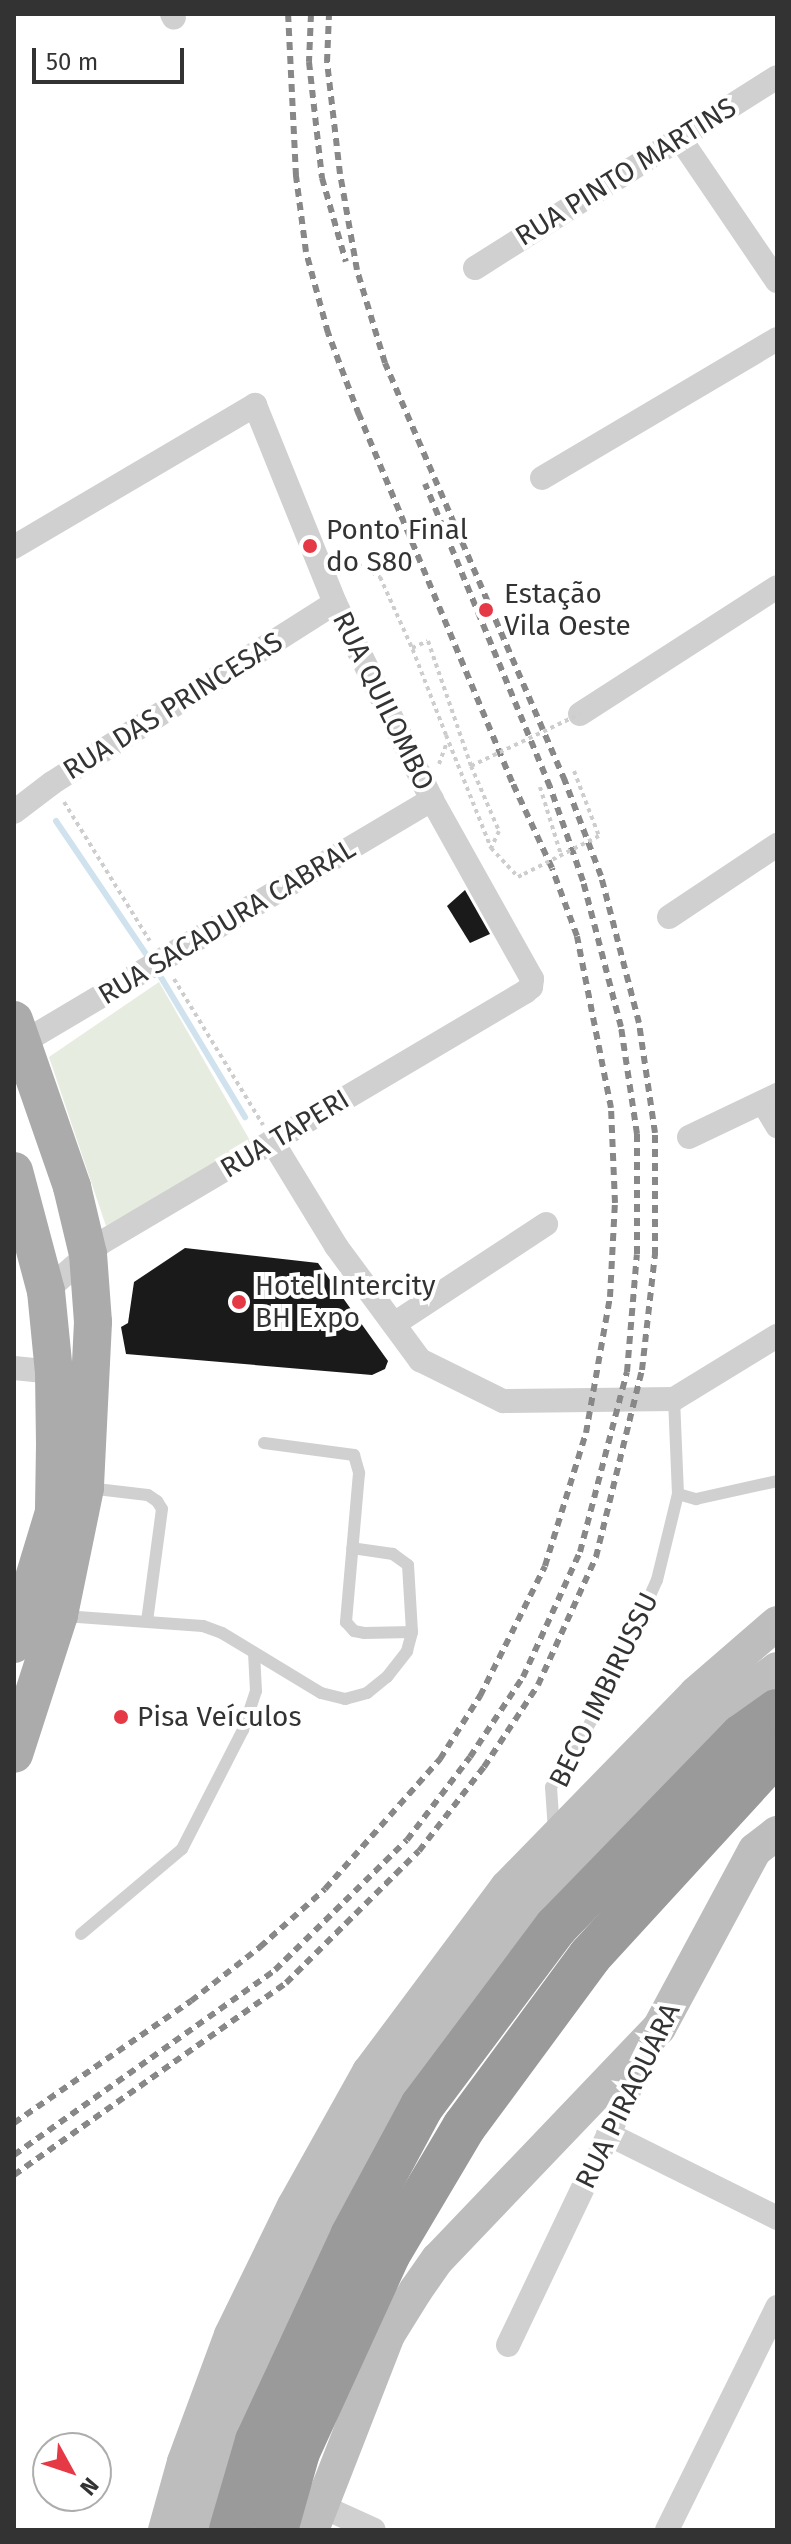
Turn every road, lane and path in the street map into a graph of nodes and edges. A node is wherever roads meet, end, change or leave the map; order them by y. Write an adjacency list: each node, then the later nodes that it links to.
1 (777, 77): 2 (street, RUA PINTO MARTINS)
2 (679, 137): 3 (street, RUA PINTO MARTINS); 4 (street)
3 (475, 268)
4 (777, 281)
5 (777, 339): 6 (street)
6 (542, 478)
7 (14, 547): 8 (street, RUA QUILOMBO)
8 (319, 568): 10 (street, RUA QUILOMBO); 11 (path)
9 (777, 587): 12 (street)
10 (335, 603): 15 (street, RUA DAS PRINCESAS); 17 (street, RUA QUILOMBO)
11 (412, 648): 13 (path, bridge); 20 (path, bridge)
12 (580, 714): 13 (path, bridge)
13 (471, 766): 20 (path)
14 (574, 771): 21 (path, bridge)
15 (52, 783): 18 (street, RUA DAS PRINCESAS); 23 (path)
16 (540, 787): 21 (path)
17 (432, 800): 23 (street, RUA SACADURA CABRAL); 24 (street, RUA QUILOMBO)
18 (14, 812)
19 (777, 845): 22 (street)
20 (491, 848): 21 (path, bridge)
21 (561, 855)
22 (669, 917)
23 (156, 965): 25 (street, RUA SACADURA CABRAL); 29 (path)
24 (531, 987): 29 (street, RUA TAPERI)
25 (18, 1031): 32 (main road)
26 (770, 1100): 27 (street); 28 (street)
27 (777, 1126)
28 (689, 1137)
29 (272, 1141): 32 (street, RUA TAPERI); 34 (street)
30 (14, 1171): 33 (main road)
31 (546, 1224): 34 (street)
32 (88, 1254): 33 (street, RUA TAPERI); 41 (main road)
33 (46, 1291): 37 (main road)
34 (394, 1324): 38 (street)
35 (777, 1336): 38 (street)
36 (14, 1368): 37 (street)
37 (54, 1372): 48 (main road)
38 (674, 1399): 42 (lane, BECO IMBIRUSSU)
39 (264, 1443): 43 (lane)
40 (777, 1481): 42 (lane)
41 (85, 1488): 44 (main road); 45 (lane)
42 (678, 1494): 54 (lane, BECO IMBIRUSSU)
43 (352, 1548): 47 (lane); 47 (lane)
44 (59, 1615): 45 (lane); 53 (main road)
45 (147, 1621): 49 (lane)
46 (777, 1623): 54 (street)
47 (412, 1632): 49 (lane)
48 (14, 1644)
49 (254, 1655): 56 (lane)
50 (777, 1669): 64 (street)
51 (777, 1711): 65 (highway)
52 (777, 1752): 66 (highway)
53 (14, 1754)
54 (554, 1839): 63 (street)
55 (766, 1842): 57 (street, RUA PIRAQUARA)
56 (81, 1934)
57 (659, 2028): 58 (street, RUA PIRAQUARA); 62 (street)
58 (608, 2134): 59 (street); 61 (street, RUA PIRAQUARA)
59 (777, 2218)
60 (777, 2307): 68 (street)
61 (508, 2345)
62 (316, 2517): 67 (street)
63 (165, 2530)
64 (194, 2530)
65 (231, 2530)
66 (276, 2530)
67 (374, 2530)
68 (667, 2530)

